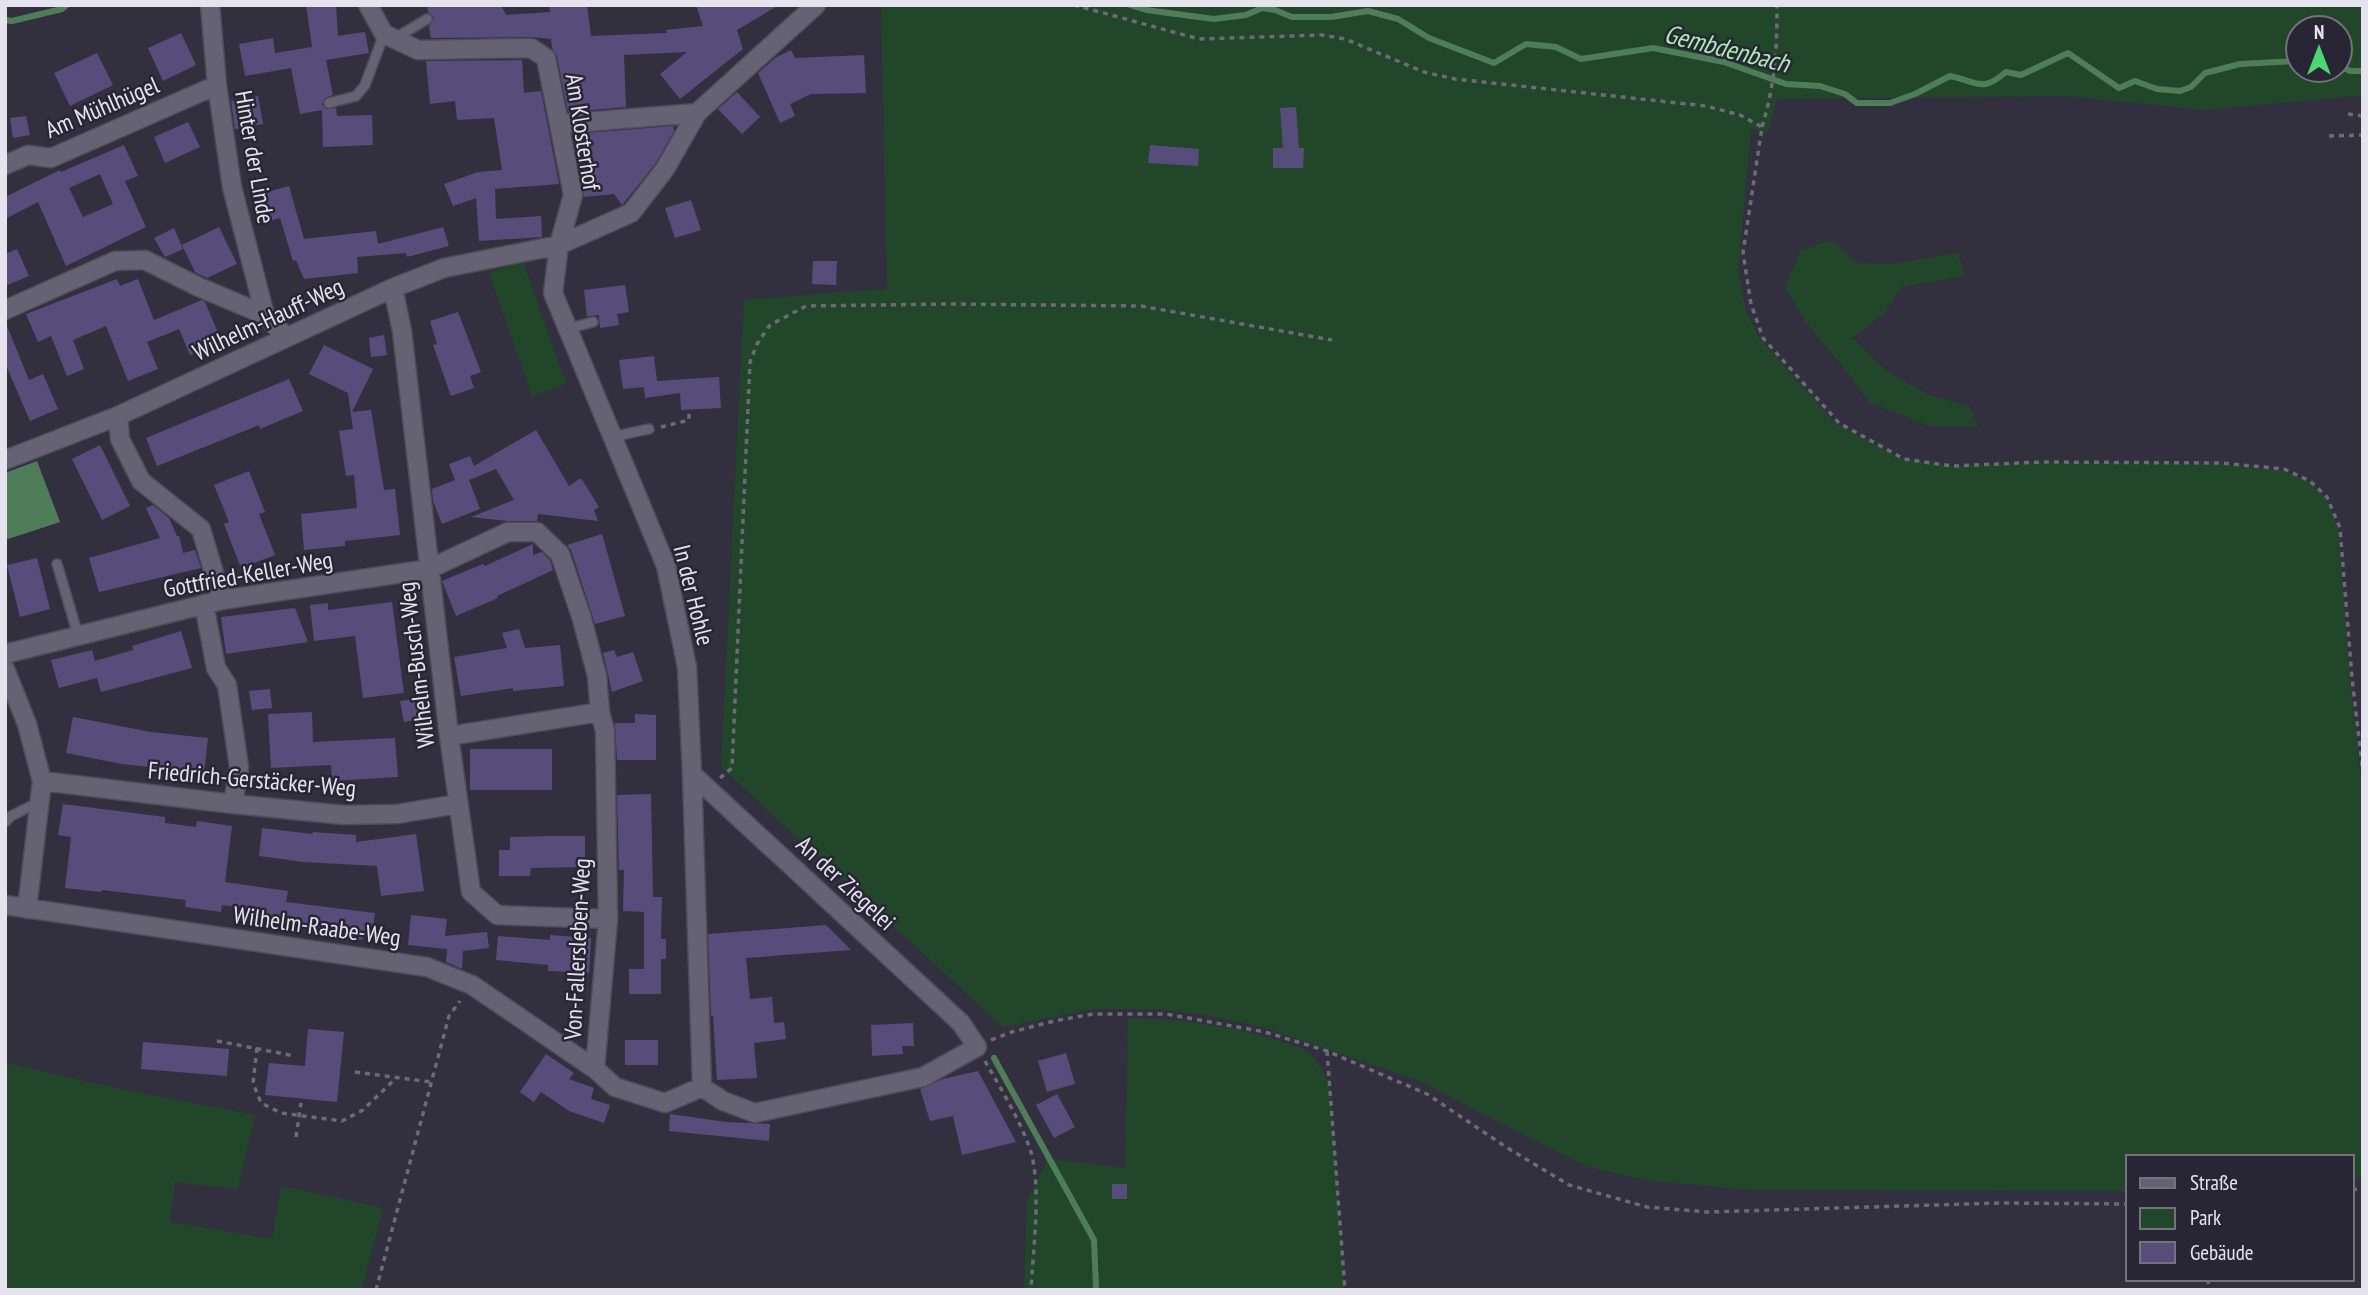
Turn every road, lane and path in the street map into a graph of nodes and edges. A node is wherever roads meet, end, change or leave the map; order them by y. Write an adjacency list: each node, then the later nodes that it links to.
1 (210, 5): 8 (street, Hinter der Linde)
2 (368, 5): 7 (street)
3 (816, 5): 10 (street, Wilhelm-Hauff-Weg)
4 (1074, 5): 14 (path)
5 (1777, 5): 14 (path)
6 (427, 19): 7 (lane)
7 (389, 36): 9 (lane); 13 (street, Am Klosterhof)
8 (217, 85): 17 (street, Am Mühlhügel); 21 (street, Hinter der Linde)
9 (329, 103)
10 (697, 113): 13 (street); 18 (street, Wilhelm-Hauff-Weg)
11 (2348, 114): 12 (path)
12 (2363, 116)
13 (560, 124): 18 (street, Am Klosterhof)
14 (1762, 127): 40 (path)
15 (2363, 135): 16 (path)
16 (2329, 136)
17 (5, 165)
18 (559, 244): 19 (street, Wilhelm-Hauff-Weg); 23 (street, In der Hohle)
19 (393, 288): 24 (street, Wilhelm-Hauff-Weg); 32 (street, Wilhelm-Busch-Weg)
20 (5, 310): 21 (street)
21 (265, 315): 24 (street)
22 (593, 323): 23 (lane)
23 (568, 329): 29 (street, In der Hohle)
24 (286, 337): 27 (street, Wilhelm-Hauff-Weg)
25 (1332, 340): 43 (path)
26 (689, 413): 28 (path)
27 (118, 416): 30 (street, Wilhelm-Hauff-Weg); 33 (street)
28 (649, 429): 29 (lane)
29 (611, 438): 41 (street, In der Hohle)
30 (5, 460)
31 (57, 564): 35 (lane)
32 (429, 569): 33 (street, Gottfried-Keller-Weg); 38 (street, Von-Fallersleben-Weg); 39 (street, Wilhelm-Busch-Weg)
33 (222, 600): 34 (street, Gottfried-Keller-Weg)
34 (204, 604): 35 (street, Gottfried-Keller-Weg); 45 (street)
35 (78, 635): 36 (street, Gottfried-Keller-Weg)
36 (5, 654)
37 (5, 669): 42 (street)
38 (600, 712): 39 (street); 50 (street, Von-Fallersleben-Weg)
39 (449, 736): 46 (street, Wilhelm-Busch-Weg)
40 (2363, 773)
41 (692, 774): 43 (street, An der Ziegelei); 61 (street)
42 (42, 781): 44 (street); 45 (street, Friedrich-Gerstäcker-Weg)
43 (708, 789): 53 (street, An der Ziegelei)
44 (39, 802): 47 (lane); 49 (street)
45 (233, 804): 46 (street, Friedrich-Gerstäcker-Weg)
46 (458, 804): 50 (street, Wilhelm-Busch-Weg)
47 (5, 822)
48 (5, 905): 49 (street, Wilhelm-Raabe-Weg)
49 (27, 909): 51 (street, Wilhelm-Raabe-Weg)
50 (608, 919): 57 (street, Von-Fallersleben-Weg)
51 (472, 985): 57 (street, Wilhelm-Raabe-Weg); 60 (path)
52 (217, 1041): 54 (path)
53 (977, 1047): 55 (path); 61 (street); 67 (path)
54 (257, 1048): 56 (path); 63 (path)
55 (1327, 1051): 65 (path); 68 (path)
56 (295, 1056)
57 (595, 1069): 61 (street, Von-Fallersleben-Weg)
58 (355, 1072): 59 (path)
59 (396, 1078): 60 (path); 63 (path)
60 (431, 1082): 66 (path)
61 (702, 1087)
62 (301, 1103): 63 (path)
63 (300, 1115): 64 (path)
64 (296, 1137)
65 (2126, 1204)
66 (376, 1290)
67 (1031, 1290)
68 (1345, 1290)

